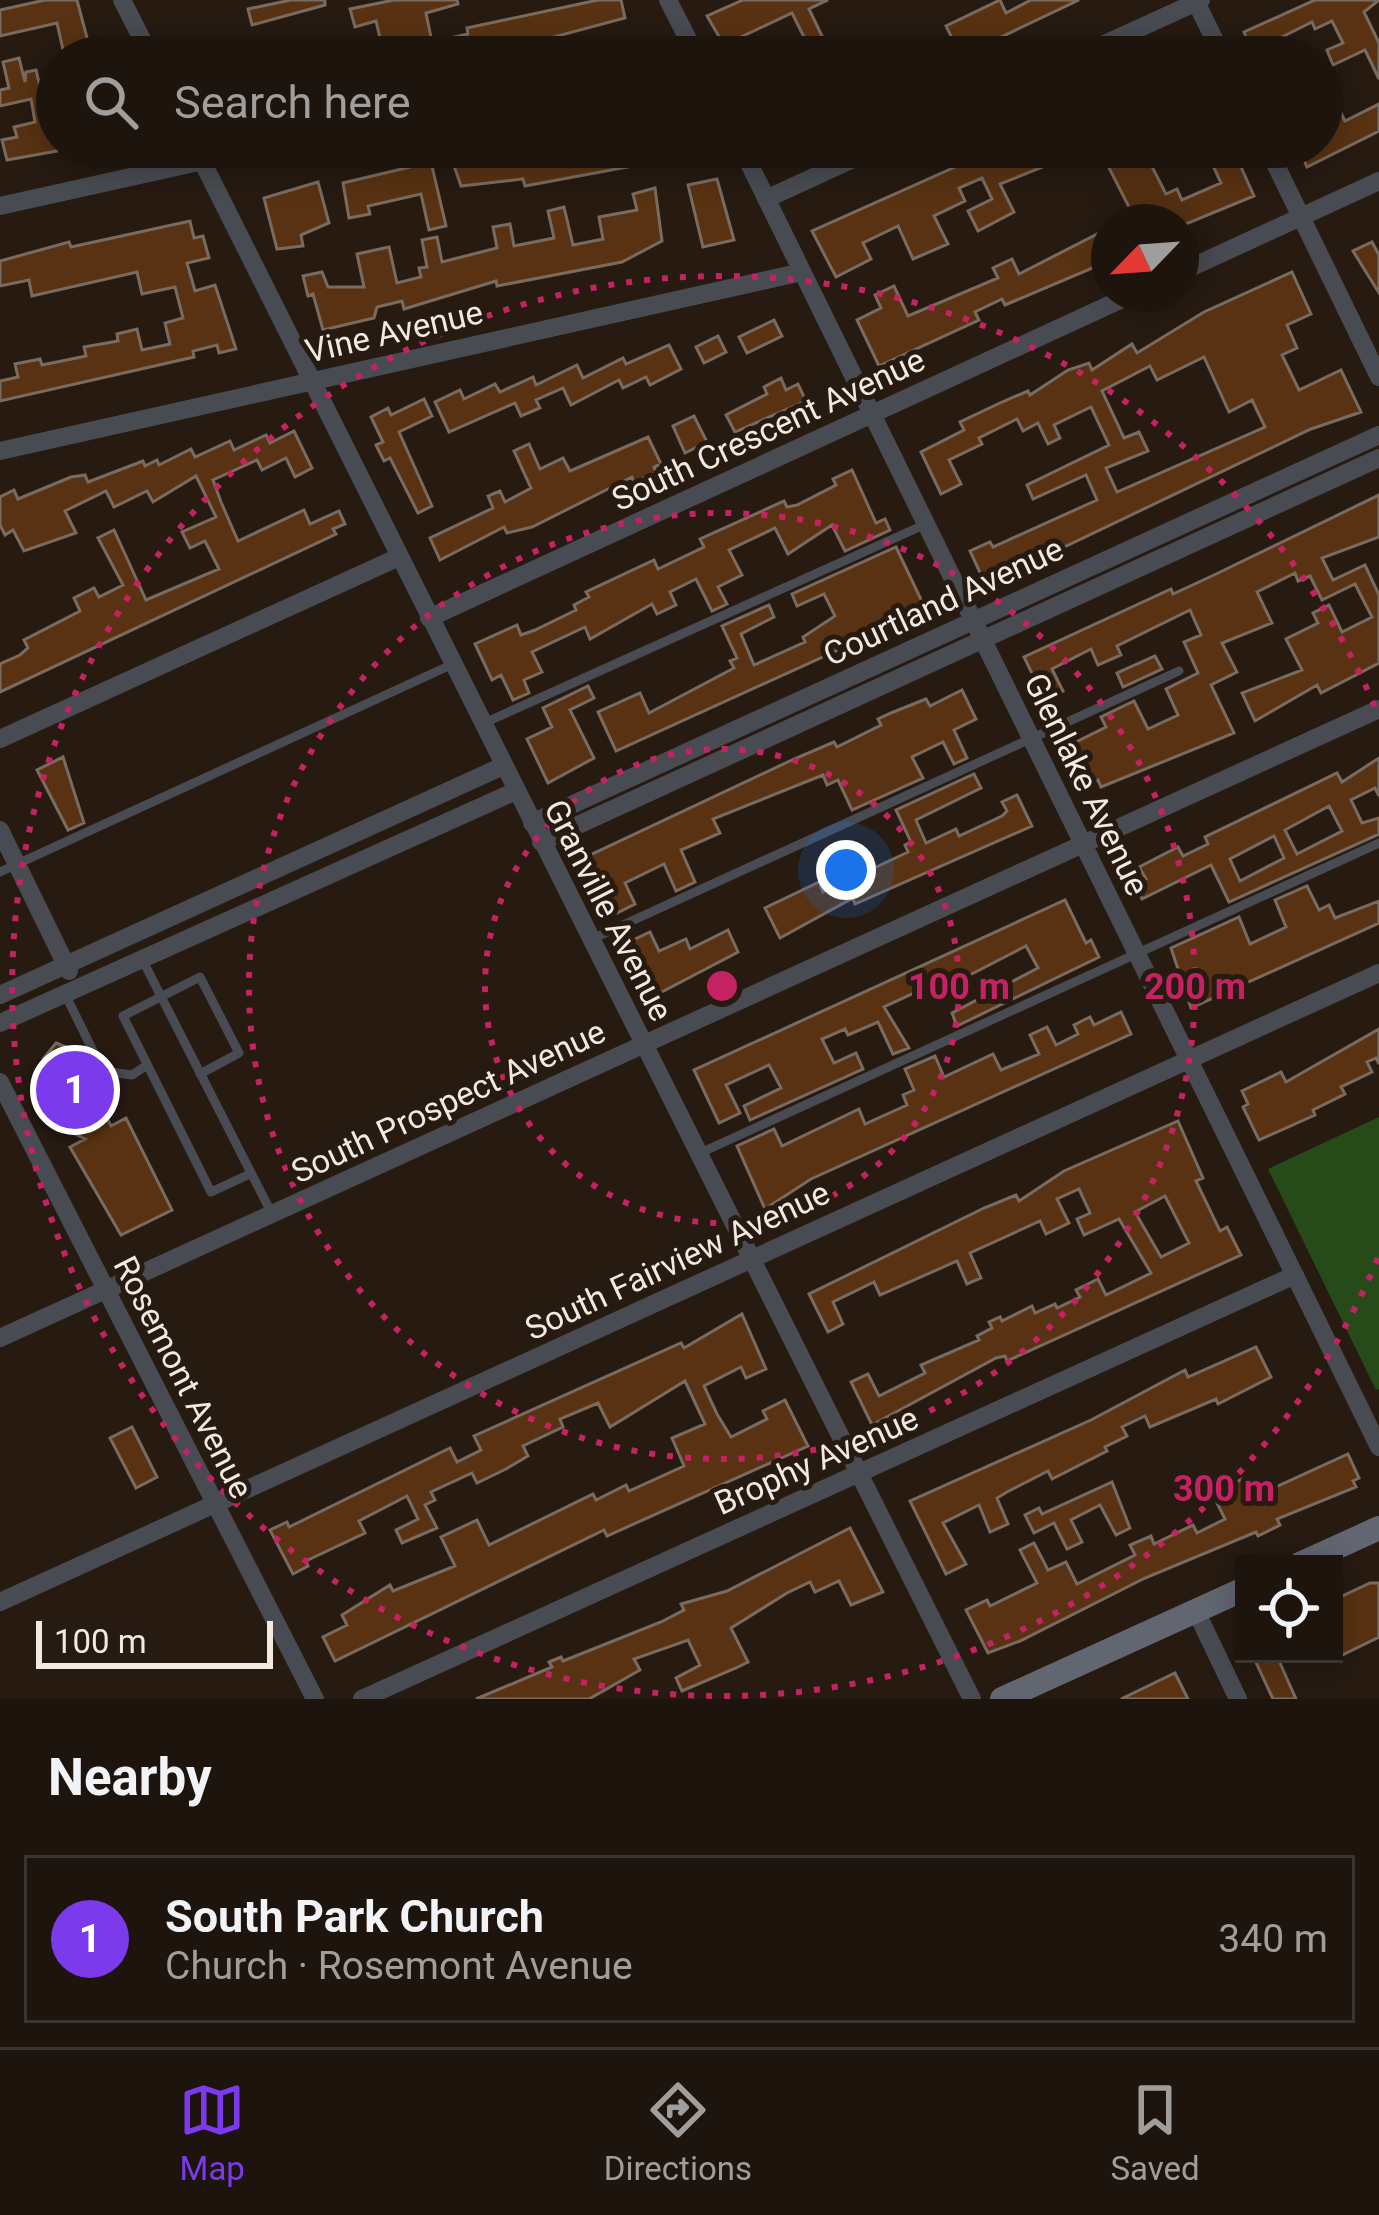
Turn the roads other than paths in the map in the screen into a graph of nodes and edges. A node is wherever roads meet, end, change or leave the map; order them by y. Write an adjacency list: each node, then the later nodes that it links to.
1 (122, 0): 4 (street)
2 (668, 0): 5 (street)
3 (1198, 1): 6 (street); 7 (street)
4 (140, 36)
5 (686, 36)
6 (1122, 36)
7 (1214, 36)
8 (145, 168): 15 (street)
9 (206, 168): 21 (street, Granville Avenue)
10 (751, 168): 14 (street, Glenlake Avenue)
11 (833, 168): 14 (street)
12 (1277, 168): 16 (street)
13 (1379, 182): 16 (street)
14 (766, 199): 18 (street, Glenlake Avenue)
15 (0, 206)
16 (1300, 217): 17 (street); 20 (street)
17 (1199, 264)
18 (802, 272): 21 (street, Vine Avenue); 22 (street, Glenlake Avenue)
19 (1093, 312): 22 (street, South Crescent Avenue)
20 (1379, 377)
21 (311, 380): 24 (street, Vine Avenue); 27 (street, Granville Avenue)
22 (872, 414): 26 (street, Glenlake Avenue); 28 (street, South Crescent Avenue)
23 (1379, 435): 29 (street, Courtland Avenue)
24 (0, 451)
25 (1379, 458): 30 (street, Courtland Avenue)
26 (926, 524): 29 (street, Glenlake Avenue); 34 (lane)
27 (399, 557): 28 (street, Granville Avenue); 36 (street)
28 (429, 618): 31 (street, Granville Avenue)
29 (973, 620): 30 (street, Glenlake Avenue); 39 (street, Courtland Avenue)
30 (982, 639): 35 (street, Glenlake Avenue); 41 (street, Courtland Avenue)
31 (453, 664): 34 (street, Granville Avenue); 44 (lane)
32 (1179, 671): 35 (lane)
33 (1379, 709): 43 (street, South Prospect Avenue)
34 (482, 724): 37 (street, Granville Avenue)
35 (1031, 737): 43 (street, Glenlake Avenue); 45 (lane)
36 (0, 739)
37 (503, 766): 38 (street, Granville Avenue); 48 (street)
38 (516, 791): 39 (street, Granville Avenue); 47 (street)
39 (532, 823): 41 (street, Granville Avenue)
40 (0, 830): 44 (street)
41 (541, 842): 45 (street, Granville Avenue)
42 (1379, 843): 46 (lane)
43 (1083, 844): 46 (street, Glenlake Avenue); 54 (street, South Prospect Avenue)
44 (9, 868): 48 (street)
45 (590, 940): 54 (street, Granville Avenue)
46 (1137, 953): 55 (street, Glenlake Avenue); 59 (lane)
47 (142, 959): 50 (street); 52 (lane)
48 (66, 965): 50 (street); 51 (street)
49 (1379, 973): 55 (street, South Fairview Avenue)
50 (72, 991): 53 (street); 56 (lane)
51 (0, 995)
52 (161, 996): 56 (lane); 57 (lane); 57 (lane)
53 (0, 1024)
54 (643, 1045): 59 (street, Granville Avenue); 61 (street, South Prospect Avenue)
55 (1189, 1059): 62 (street, South Fairview Avenue); 63 (street, Glenlake Avenue)
56 (146, 1064): 60 (lane)
57 (200, 1074): 60 (lane)
58 (0, 1082): 64 (street, Rosemont Avenue)
59 (698, 1154): 62 (street, Granville Avenue)
60 (250, 1174): 61 (lane)
61 (272, 1214): 64 (street, South Prospect Avenue)
62 (751, 1259): 67 (street, Granville Avenue); 68 (street, South Fairview Avenue)
63 (1295, 1275): 66 (street, Glenlake Avenue); 67 (street, Brophy Avenue)
64 (106, 1290): 65 (street, South Prospect Avenue); 68 (street, Rosemont Avenue)
65 (0, 1338)
66 (1379, 1447)
67 (859, 1473): 75 (street, Brophy Avenue); 76 (street, Granville Avenue)
68 (215, 1504): 72 (street, South Fairview Avenue); 74 (street, Rosemont Avenue)
69 (1379, 1528): 70 (street)
70 (1320, 1555)
71 (1235, 1593): 73 (street)
72 (0, 1602)
73 (1196, 1611): 77 (street); 78 (street)
74 (315, 1699)
75 (362, 1699)
76 (972, 1699)
77 (1002, 1699)
78 (1238, 1699)

